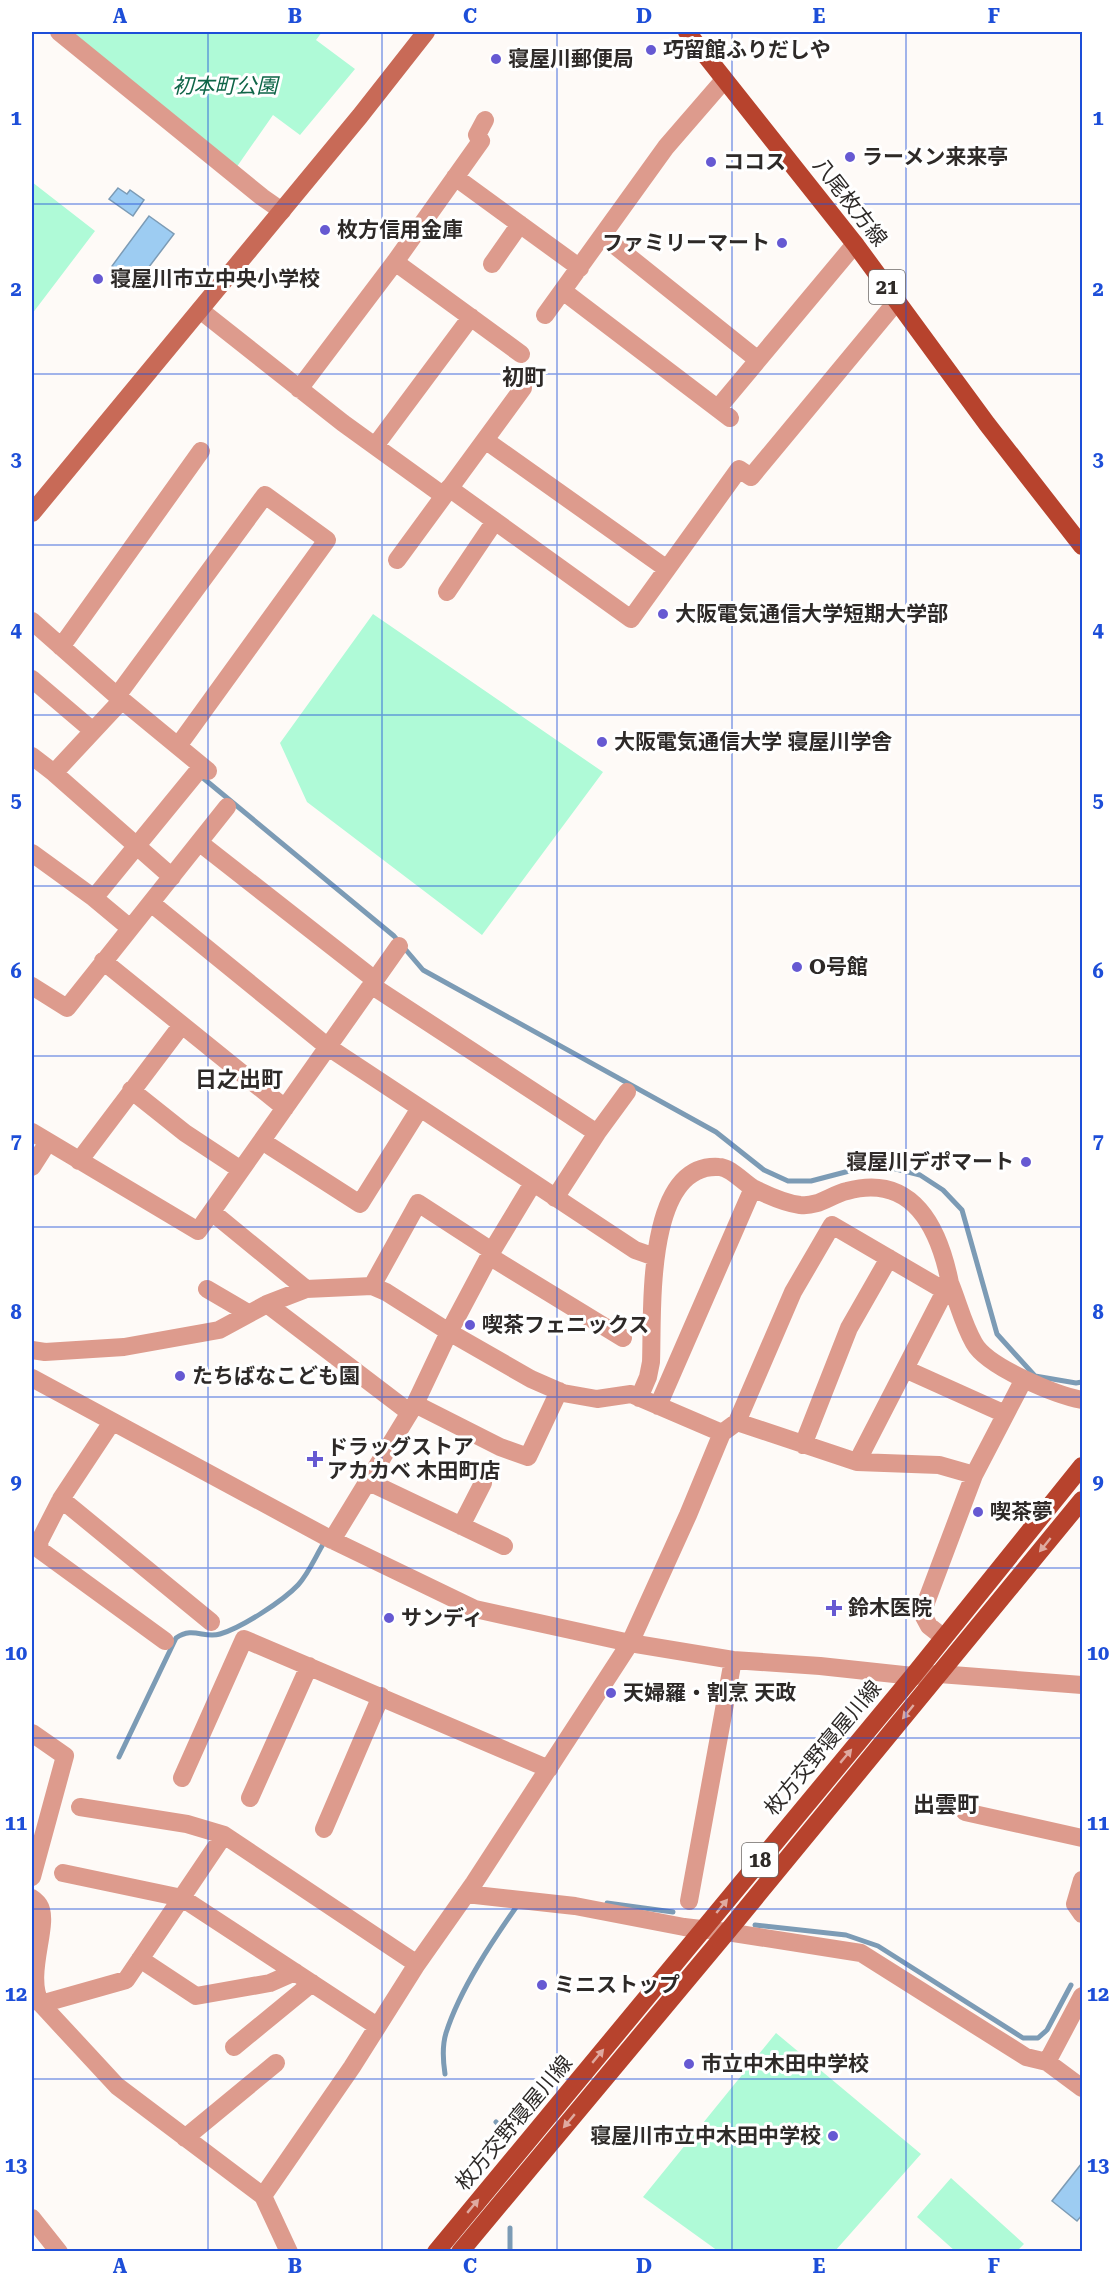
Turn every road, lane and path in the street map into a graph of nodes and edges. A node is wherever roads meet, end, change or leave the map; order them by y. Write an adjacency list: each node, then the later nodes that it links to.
1 (59, 32): 7 (street)
2 (426, 32): 7 (street)
3 (687, 32): 4 (main road, 八尾枚方線 / 21)
4 (724, 80): 9 (street); 10 (main road, 八尾枚方線 / 21)
5 (485, 120): 6 (street)
6 (455, 177): 8 (street); 11 (street)
7 (282, 211): 16 (street)
8 (520, 224): 12 (street); 13 (street)
9 (603, 236): 13 (street); 20 (street)
10 (855, 244): 15 (main road, 八尾枚方線 / 21); 20 (street)
11 (395, 262): 18 (street); 22 (street)
12 (492, 264)
13 (580, 268): 14 (street)
14 (562, 291): 17 (street); 20 (street)
15 (897, 301): 29 (main road, 八尾枚方線 / 21); 31 (street)
16 (200, 310): 22 (street); 27 (street)
17 (545, 315)
18 (471, 317): 19 (street); 24 (street)
19 (521, 354)
20 (758, 360)
21 (523, 388): 23 (street)
22 (299, 389): 24 (street)
23 (485, 440): 26 (street); 31 (street)
24 (375, 446): 26 (street)
25 (201, 451): 34 (street)
26 (446, 492): 28 (street); 30 (street)
27 (32, 513)
28 (495, 521): 31 (street); 32 (street)
29 (1083, 546)
30 (397, 560)
31 (667, 570)
32 (447, 592)
33 (32, 621): 34 (street)
34 (61, 647): 36 (street)
35 (32, 679): 37 (street)
36 (117, 703): 37 (street); 38 (street); 38 (street)
37 (93, 731): 40 (street)
38 (178, 746): 43 (street)
39 (32, 756): 40 (street)
40 (54, 773): 43 (street)
41 (227, 807): 42 (street)
42 (200, 843): 45 (street); 51 (street)
43 (137, 846): 45 (street); 46 (street)
44 (32, 853): 46 (street)
45 (172, 877): 47 (street)
46 (94, 898): 48 (street)
47 (151, 903): 48 (street); 54 (street)
48 (130, 928): 50 (street)
49 (399, 946): 51 (street)
50 (102, 961): 52 (street); 53 (street)
51 (373, 983): 54 (street); 60 (street)
52 (32, 986)
53 (180, 1026): 55 (street); 57 (street)
54 (328, 1047): 57 (street); 58 (street)
55 (131, 1090): 63 (street); 65 (street)
56 (627, 1092): 60 (street)
57 (285, 1108): 61 (street)
58 (420, 1108): 61 (street); 66 (street)
59 (32, 1132): 62 (street)
60 (597, 1133): 68 (street)
61 (262, 1141): 65 (street)
62 (48, 1142): 63 (street); 64 (street)
63 (79, 1161): 69 (street)
64 (32, 1167)
65 (241, 1170): 69 (street)
66 (533, 1183): 68 (street); 70 (street)
67 (753, 1188): 71 (street); 74 (street); 88 (street)
68 (555, 1198): 71 (street)
69 (212, 1212): 76 (street)
70 (491, 1253): 73 (street); 79 (street); 80 (street)
71 (655, 1257): 86 (street)
72 (889, 1258): 74 (street); 92 (street); 93 (street)
73 (372, 1286): 76 (street); 79 (street)
74 (948, 1287): 82 (street); 84 (street)
75 (207, 1289): 78 (street)
76 (306, 1289): 77 (street)
77 (267, 1304): 78 (street); 89 (street)
78 (248, 1313): 81 (street)
79 (449, 1332): 85 (street); 89 (street)
80 (623, 1338)
81 (32, 1350)
82 (905, 1369): 90 (street); 94 (street)
83 (32, 1378): 91 (street)
84 (1024, 1378): 87 (street); 90 (street)
85 (559, 1391): 86 (street); 89 (street)
86 (639, 1398): 88 (street)
87 (1083, 1400)
88 (658, 1406): 92 (street)
89 (412, 1408): 97 (street)
90 (1005, 1414): 96 (street)
91 (112, 1422): 99 (street); 102 (street)
92 (730, 1427): 93 (street); 107 (street)
93 (803, 1445): 94 (street)
94 (857, 1462): 96 (street)
95 (1083, 1466): 105 (main road, 枚方交野寝屋川線 / 18)
96 (974, 1475): 105 (street)
97 (367, 1481): 101 (street); 102 (street)
98 (483, 1483): 101 (street)
99 (61, 1499): 104 (street); 106 (street)
100 (1083, 1500): 110 (main road, 枚方交野寝屋川線 / 18, one-way to 110)
101 (461, 1526): 103 (street)
102 (332, 1540): 107 (street)
103 (504, 1546)
104 (211, 1622)
105 (943, 1637): 111 (main road, 枚方交野寝屋川線 / 18)
106 (165, 1641)
107 (630, 1643): 108 (street); 115 (street)
108 (733, 1660): 111 (street); 129 (street)
109 (309, 1666): 113 (street); 116 (street); 117 (street)
110 (939, 1674): 111 (street); 112 (street); 132 (main road, 枚方交野寝屋川線 / 18, one-way to 132)
111 (913, 1676): 131 (main road, 枚方交野寝屋川線 / 18, one-way to 111)
112 (1083, 1685)
113 (381, 1696): 115 (street); 120 (street)
114 (32, 1733): 124 (street)
115 (549, 1769): 126 (street)
116 (182, 1778)
117 (250, 1798)
118 (80, 1807): 121 (street)
119 (964, 1812): 122 (street)
120 (324, 1829)
121 (225, 1835): 128 (street); 134 (street)
122 (1083, 1838)
123 (63, 1873): 128 (street)
124 (32, 1877)
125 (1083, 1880): 130 (street)
126 (466, 1894): 131 (street); 134 (street)
127 (32, 1898): 138 (street)
128 (182, 1898): 133 (street); 135 (street)
129 (689, 1901)
130 (1083, 1914)
131 (704, 1929): 132 (street); 149 (main road, 枚方交野寝屋川線 / 18, one-way to 131)
132 (728, 1932): 141 (street); 150 (main road, 枚方交野寝屋川線 / 18, one-way to 150)
133 (140, 1959): 135 (street); 138 (street)
134 (417, 1964): 139 (street)
135 (295, 1972): 136 (street)
136 (312, 1983): 139 (street); 140 (street)
137 (1083, 1996): 141 (street)
138 (36, 1998): 144 (street)
139 (377, 2026): 145 (street)
140 (234, 2047)
141 (1047, 2062): 143 (street)
142 (276, 2063): 144 (street)
143 (1083, 2088)
144 (185, 2138): 145 (street)
145 (263, 2196): 148 (street)
146 (32, 2218): 147 (street)
147 (59, 2252)
148 (289, 2252)
149 (436, 2252)
150 (460, 2252)

